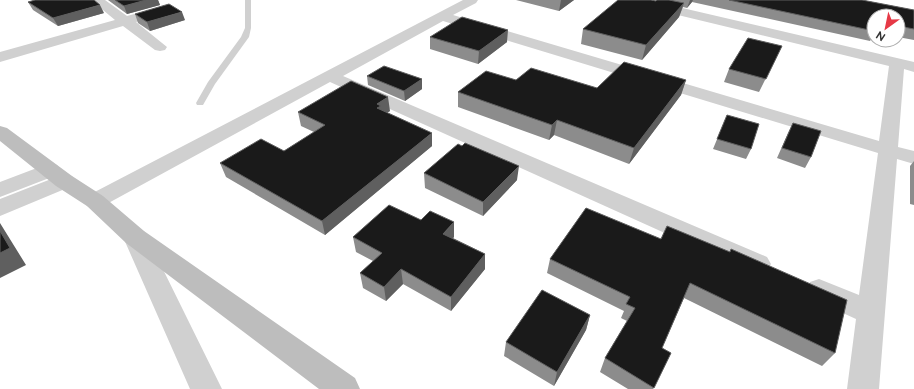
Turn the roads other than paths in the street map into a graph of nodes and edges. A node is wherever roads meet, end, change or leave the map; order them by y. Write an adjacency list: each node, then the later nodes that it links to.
1 (99, 0): 7 (street)
2 (248, 0): 12 (lane)
3 (472, 0): 6 (street)
4 (632, 0): 10 (street)
5 (166, 9): 7 (street)
6 (442, 16): 11 (street); 14 (street)
7 (126, 21): 8 (street); 9 (street)
8 (160, 47)
9 (0, 57)
10 (905, 65): 14 (street)
11 (330, 76): 18 (street); 21 (street)
12 (200, 103)
13 (0, 132): 16 (street)
14 (888, 150): 15 (street); 23 (street)
15 (914, 158)
16 (57, 176): 17 (street); 18 (street); 19 (street)
17 (0, 190)
18 (95, 201): 20 (street)
19 (0, 208)
20 (135, 237): 24 (street); 25 (street)
21 (776, 272)
22 (798, 281): 23 (street)
23 (871, 313): 26 (street)
24 (206, 389)
25 (344, 389)
26 (863, 389)

